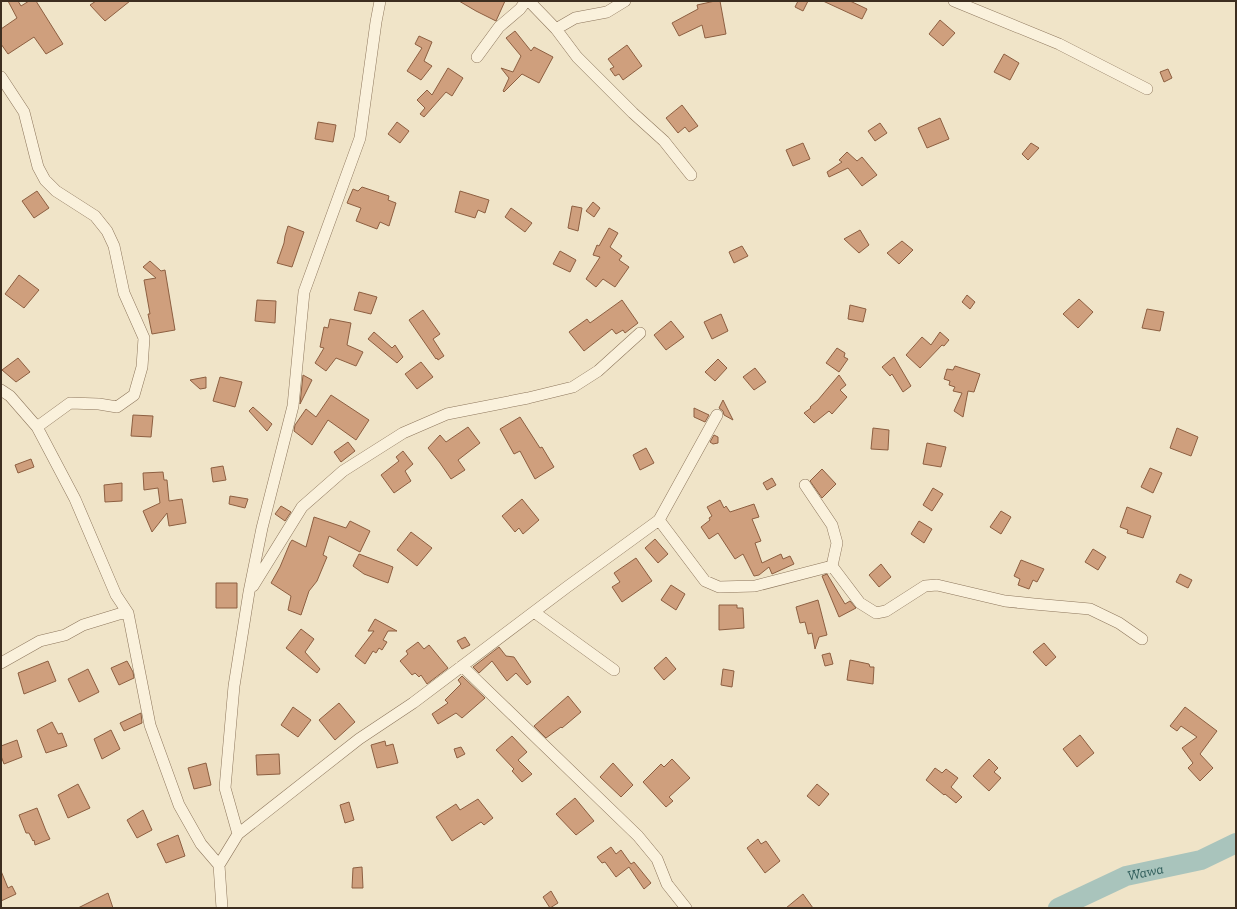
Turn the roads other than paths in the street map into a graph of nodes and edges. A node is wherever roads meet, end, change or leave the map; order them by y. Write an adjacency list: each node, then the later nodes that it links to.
1 (380, 1): 17 (street)
2 (527, 1): 5 (street); 6 (street)
3 (625, 1): 5 (street)
4 (954, 1): 8 (street)
5 (556, 29): 9 (street)
6 (477, 57)
7 (1, 77): 13 (street)
8 (1147, 89)
9 (691, 175)
10 (640, 332): 17 (street)
11 (1, 390): 13 (street)
12 (717, 415): 15 (street)
13 (37, 427): 19 (street)
14 (805, 485): 16 (street)
15 (659, 520): 16 (street); 18 (street)
16 (832, 566): 20 (street)
17 (250, 592): 24 (street)
18 (534, 612): 22 (street); 23 (street)
19 (128, 613): 21 (street); 25 (street)
20 (1142, 639)
21 (1, 663)
22 (462, 666): 24 (street); 27 (street)
23 (614, 670)
24 (238, 834): 25 (street)
25 (219, 865): 26 (street)
26 (222, 908)
27 (686, 908)

